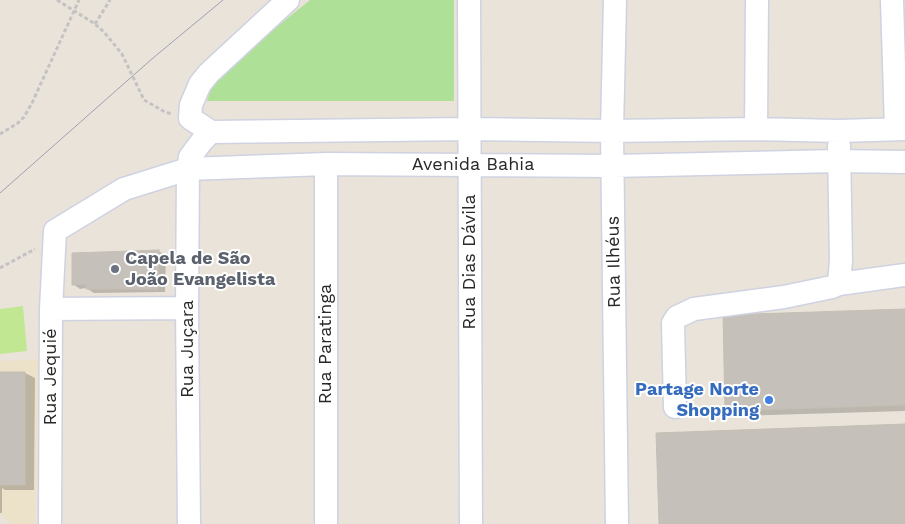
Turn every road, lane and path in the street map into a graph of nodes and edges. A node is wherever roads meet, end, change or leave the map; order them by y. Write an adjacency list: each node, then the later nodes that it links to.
1 (57, 0): 9 (path)
2 (79, 0): 9 (path)
3 (110, 0): 10 (path)
4 (288, 0): 11 (street)
5 (469, 0): 12 (street, Rua Dias Dávila)
6 (615, 0): 15 (street, Rua Ilhéus)
7 (757, 0): 13 (street)
8 (892, 0): 14 (street)
9 (74, 12): 10 (path); 18 (path)
10 (95, 24): 11 (path)
11 (191, 112): 17 (street)
12 (470, 129): 15 (street, Avenida Bahia); 17 (street, Avenida Bahia); 22 (street, Rua Dias Dávila)
13 (756, 129): 15 (street, Avenida Bahia); 16 (street, Avenida Bahia)
14 (900, 129): 16 (street, Avenida Bahia)
15 (612, 131): 23 (street, Rua Ilhéus)
16 (840, 131): 19 (street)
17 (212, 132): 24 (street, Rua Juçara)
18 (0, 134)
19 (838, 160): 20 (street, Avenida Bahia); 23 (street, Avenida Bahia); 28 (street)
20 (905, 162)
21 (326, 164): 22 (street, Avenida Bahia); 24 (street, Avenida Bahia); 34 (street, Rua Paratinga)
22 (470, 164): 23 (street, Avenida Bahia); 35 (street, Rua Dias Dávila)
23 (613, 166): 36 (street, Rua Ilhéus)
24 (188, 169): 25 (street, Avenida Bahia); 30 (street, Rua Juçara)
25 (54, 235): 26 (path); 29 (street, Rua Jequié)
26 (0, 268)
27 (905, 275): 28 (street)
28 (839, 284): 31 (street)
29 (51, 308): 30 (street); 32 (street, Rua Jequié)
30 (187, 308): 33 (street, Rua Juçara)
31 (675, 407)
32 (50, 524)
33 (189, 524)
34 (326, 524)
35 (471, 524)
36 (617, 524)

